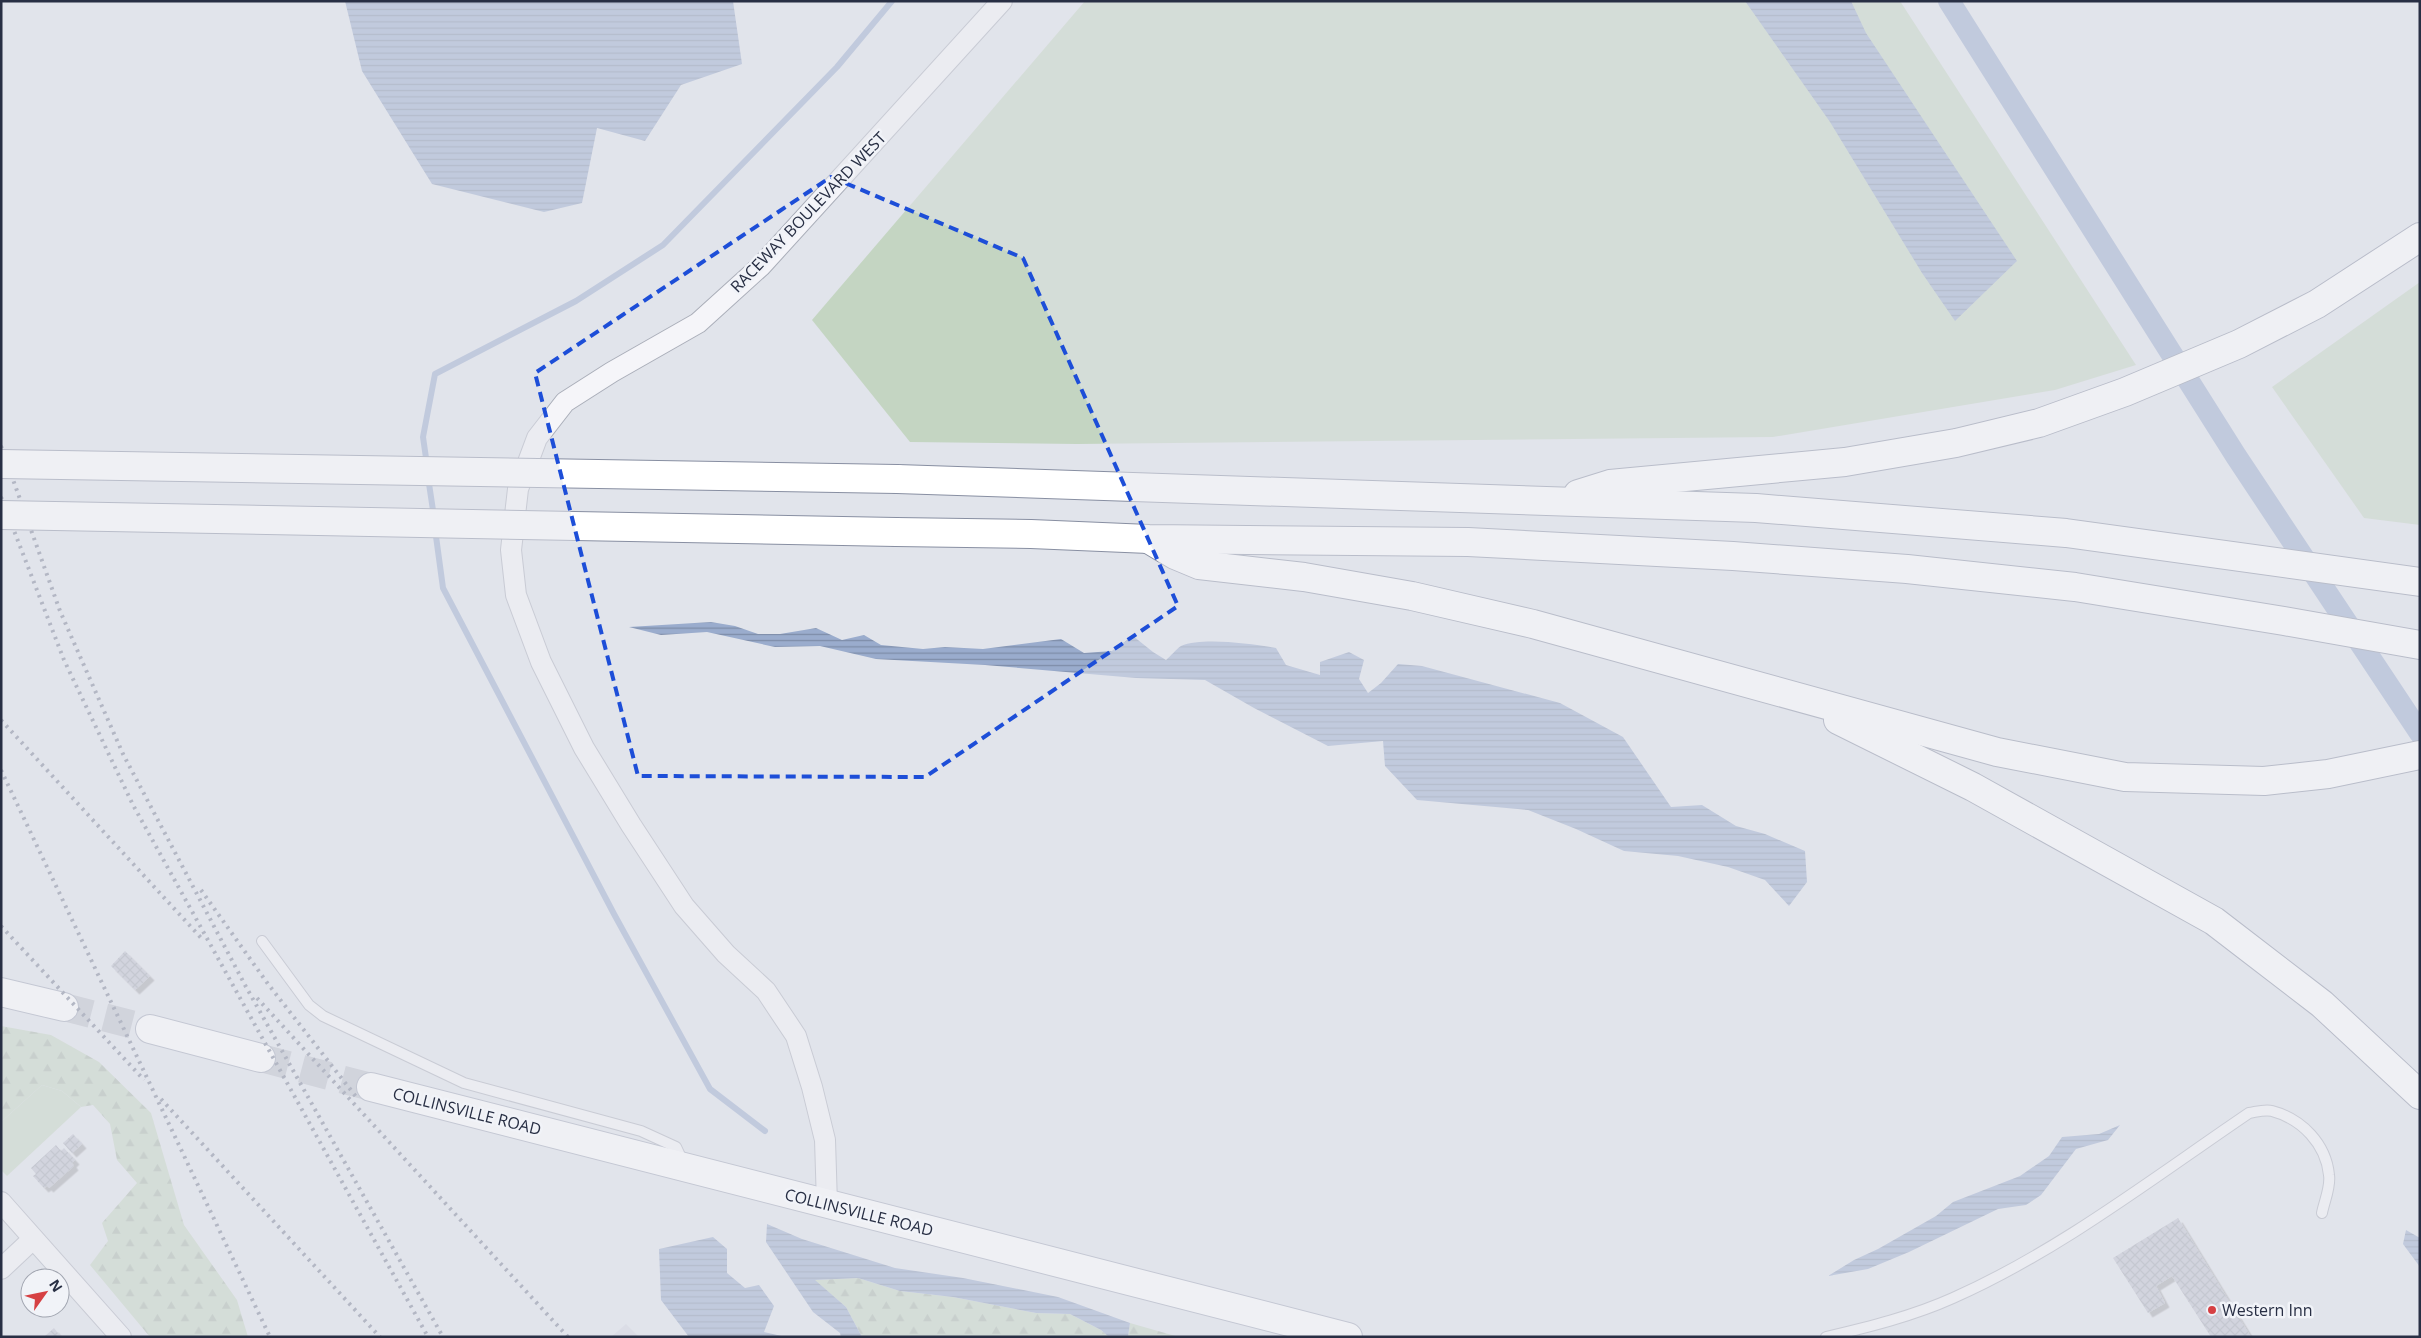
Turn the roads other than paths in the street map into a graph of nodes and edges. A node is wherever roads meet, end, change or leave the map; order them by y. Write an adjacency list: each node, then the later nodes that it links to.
1 (1002, 1): 20 (street, RACEWAY BOULEVARD WEST)
2 (2420, 237): 4 (main road)
3 (1, 464): 4 (main road, bridge)
4 (1552, 501): 7 (main road)
5 (1, 515): 6 (main road, bridge)
6 (1148, 539): 8 (main road); 9 (main road)
7 (2420, 582)
8 (2420, 645)
9 (1778, 691): 10 (main road); 17 (main road)
10 (2420, 755)
11 (262, 941): 18 (lane)
12 (1, 992): 13 (main road)
13 (64, 1007)
14 (150, 1029): 15 (main road)
15 (261, 1058)
16 (371, 1086): 18 (main road, COLLINSVILLE ROAD)
17 (2420, 1095)
18 (686, 1168): 20 (main road, COLLINSVILLE ROAD)
19 (1, 1202): 22 (street)
20 (827, 1204): 25 (main road, COLLINSVILLE ROAD)
21 (2322, 1213): 26 (lane)
22 (33, 1239): 23 (street); 24 (street)
23 (1, 1269)
24 (122, 1337)
25 (1348, 1337)
26 (1826, 1337)

